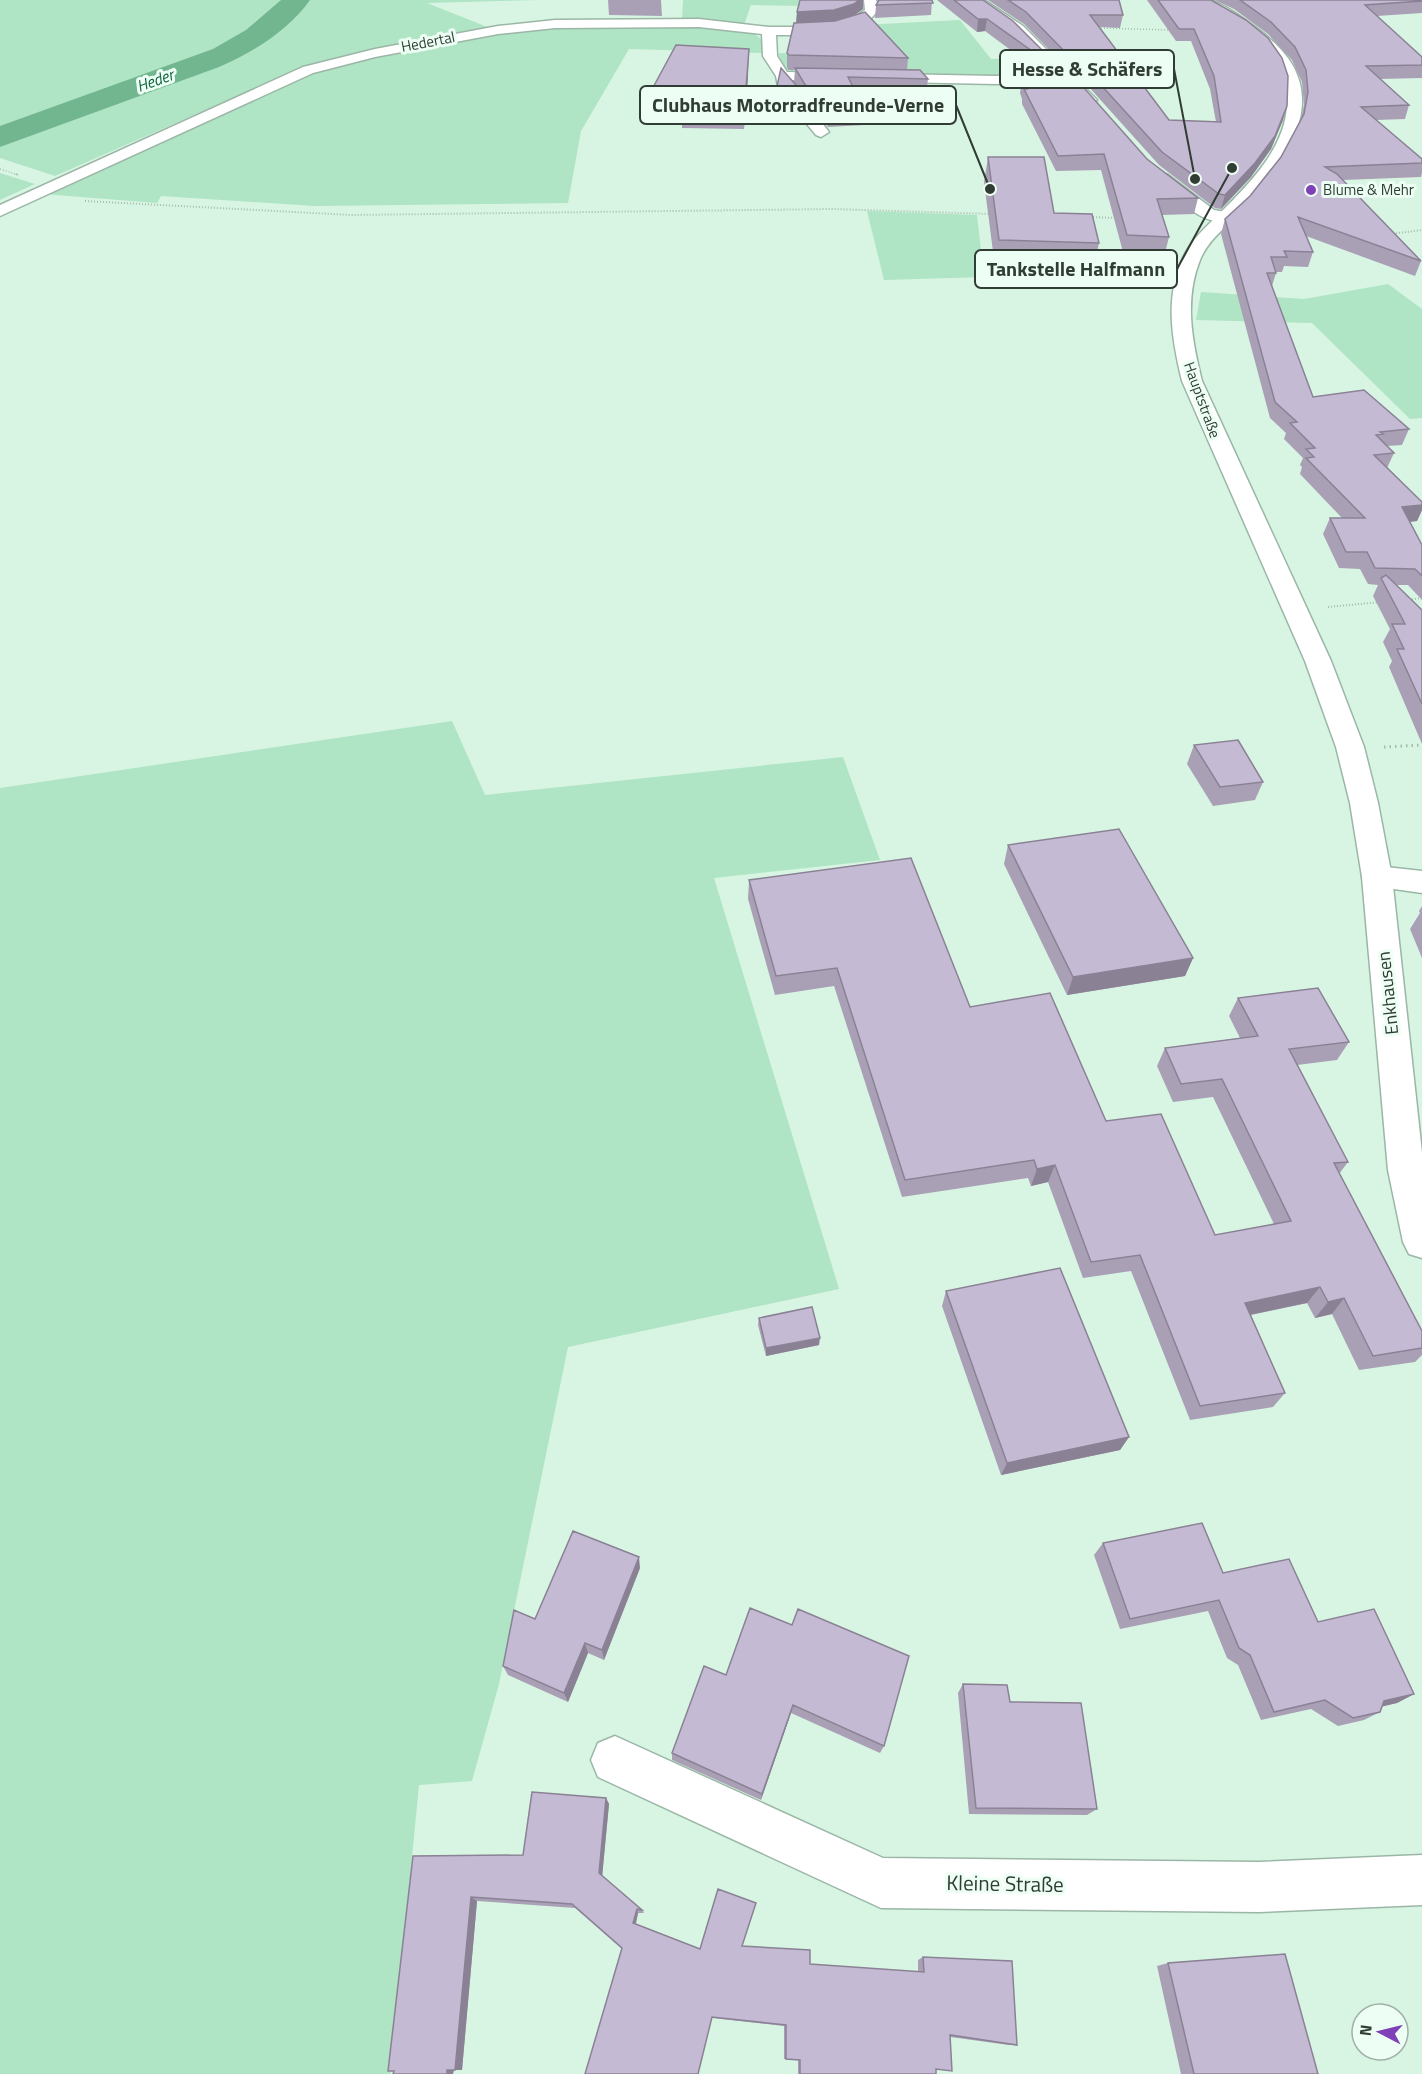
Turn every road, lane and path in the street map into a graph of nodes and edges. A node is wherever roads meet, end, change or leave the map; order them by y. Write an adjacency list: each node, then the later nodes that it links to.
1 (870, 0): 6 (street, Hedertal)
2 (975, 0): 8 (street)
3 (1203, 0): 17 (street, Hauptstraße)
4 (1095, 28): 5 (path)
5 (1177, 30)
6 (770, 32): 7 (street); 12 (street, Hedertal)
7 (783, 76): 8 (street); 10 (street)
8 (1063, 76): 9 (street)
9 (1096, 107)
10 (821, 132)
11 (1151, 170): 17 (street)
12 (28, 198): 13 (street, Hedertal); 14 (path)
13 (0, 211)
14 (995, 214)
15 (1088, 217): 16 (path)
16 (1123, 218)
17 (1225, 218): 23 (street, Hauptstraße)
18 (1422, 230): 19 (path)
19 (1387, 234)
20 (1422, 598): 21 (path)
21 (1399, 600)
22 (1387, 602): 23 (path)
23 (1295, 610): 24 (street, Hauptstraße)
24 (1349, 744): 25 (street, Enkhausen)
25 (1377, 877): 26 (street); 27 (street, Enkhausen)
26 (1422, 882)
27 (1422, 1242)
28 (615, 1760): 29 (street, Kleine Straße)
29 (1422, 1880)

